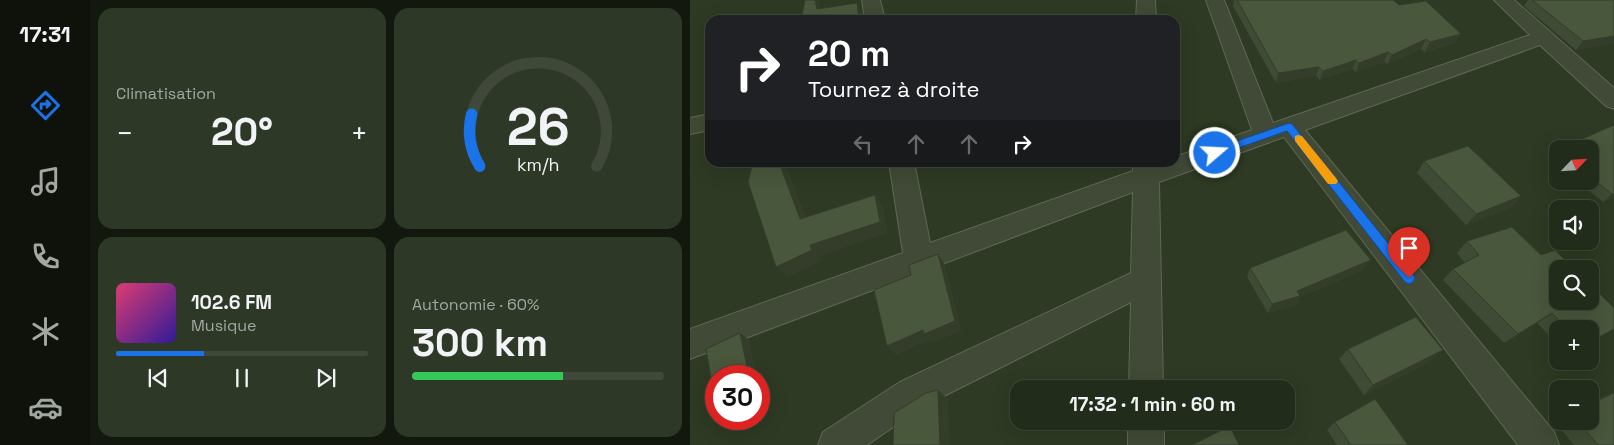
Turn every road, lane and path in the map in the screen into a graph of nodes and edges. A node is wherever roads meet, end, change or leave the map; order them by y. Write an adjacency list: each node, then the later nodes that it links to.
1 (871, 0): 5 (street)
2 (1146, 0): 6 (street)
3 (1215, 0): 11 (street)
4 (1503, 0): 7 (street)
5 (874, 15)
6 (1146, 15)
7 (1544, 37): 8 (street); 11 (street)
8 (1614, 101)
9 (705, 123): 10 (street)
10 (690, 126)
11 (1278, 131): 12 (street); 22 (street)
12 (1180, 160)
13 (902, 167): 15 (street)
14 (1146, 170): 15 (street); 16 (street)
15 (918, 260): 17 (street)
16 (1146, 280): 18 (street); 20 (street)
17 (690, 344)
18 (1146, 380)
19 (1146, 430): 21 (street)
20 (836, 445)
21 (1146, 445)
22 (1541, 445)

